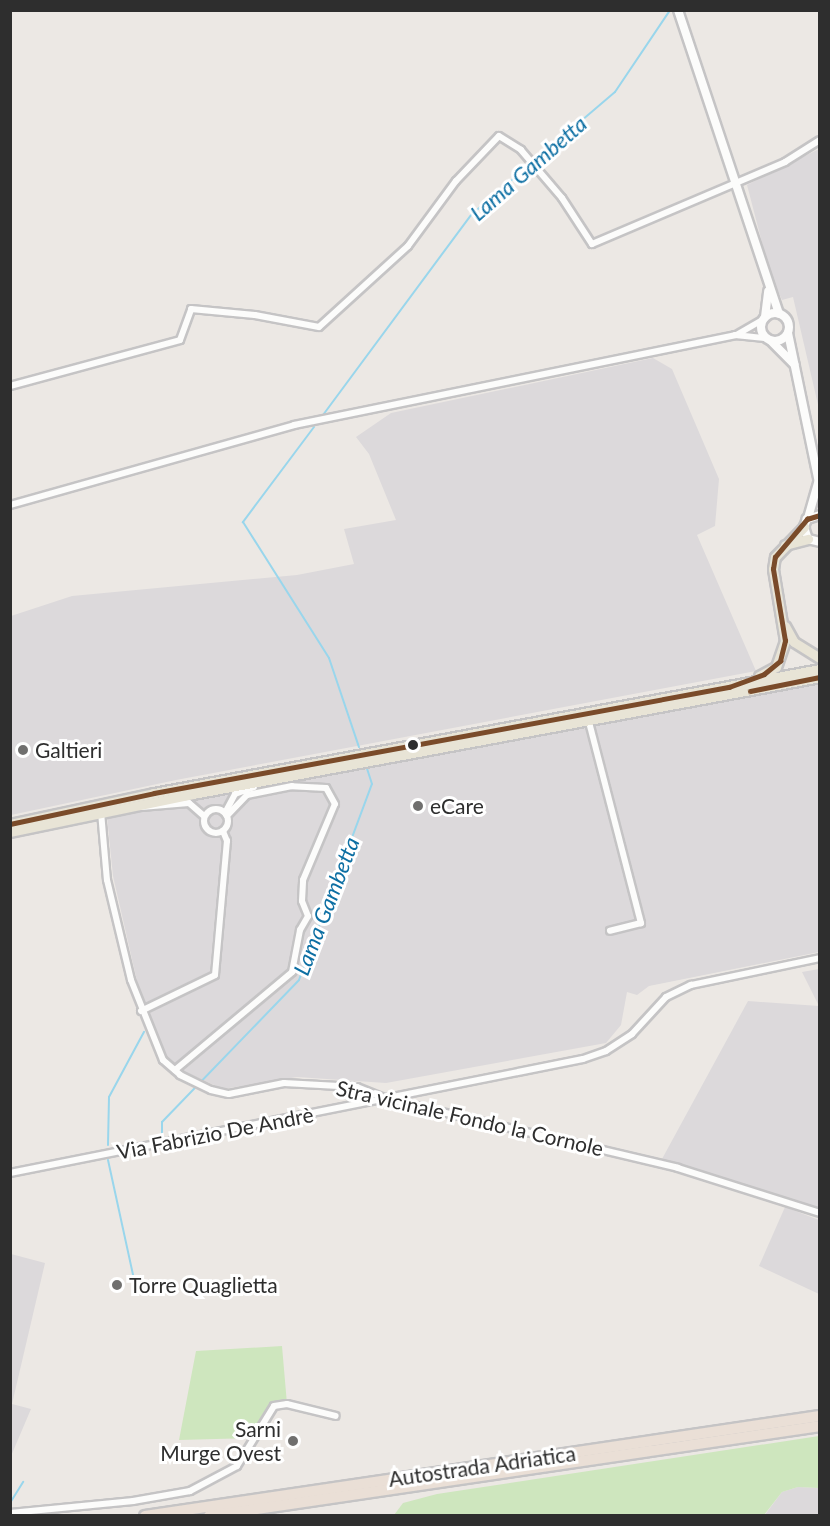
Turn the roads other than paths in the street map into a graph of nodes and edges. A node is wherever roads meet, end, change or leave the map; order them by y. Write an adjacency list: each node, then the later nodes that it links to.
1 (678, 10): 3 (main road)
2 (819, 140): 3 (street)
3 (735, 183): 4 (main road); 11 (street)
4 (769, 288): 5 (main road); 6 (main road)
5 (779, 314): 6 (main road); 7 (main road)
6 (764, 319): 8 (street); 9 (main road)
7 (788, 333): 9 (main road); 10 (main road)
8 (735, 335): 9 (street); 13 (street)
9 (768, 340): 10 (main road)
10 (794, 364): 12 (main road)
11 (10, 386)
12 (819, 485): 15 (main road)
13 (10, 505)
14 (819, 515): 15 (main road)
15 (805, 523): 16 (main road); 17 (main road)
16 (816, 542): 17 (main road)
17 (782, 546): 18 (main road)
18 (783, 624): 19 (main road); 22 (main road)
19 (819, 658)
20 (819, 669): 22 (main road)
21 (819, 677): 23 (main road)
22 (729, 687): 29 (main road)
23 (589, 722): 24 (main road); 32 (street)
24 (270, 780): 25 (main road); 27 (street)
25 (134, 806): 26 (main road); 28 (street)
26 (101, 812): 31 (main road); 34 (street, Stra vicinale Fondo la Cornole)
27 (226, 814): 28 (street); 30 (street); 35 (street)
28 (204, 816): 30 (street)
29 (10, 824)
30 (223, 831): 34 (street)
31 (10, 832)
32 (610, 932)
33 (819, 958): 36 (street, Via Fabrizio De Andrè)
34 (141, 1011): 35 (street, Stra vicinale Fondo la Cornole)
35 (175, 1070): 36 (street, Stra vicinale Fondo la Cornole)
36 (387, 1099): 37 (street, Via Fabrizio De Andrè); 38 (street, Stra vicinale Fondo la Cornole)
37 (10, 1173)
38 (819, 1213)
39 (336, 1416): 42 (street)
40 (819, 1416): 43 (highway, Autostrada Adriatica)
41 (819, 1426): 44 (highway, Autostrada Adriatica)
42 (10, 1513)
43 (145, 1515)
44 (209, 1515)

